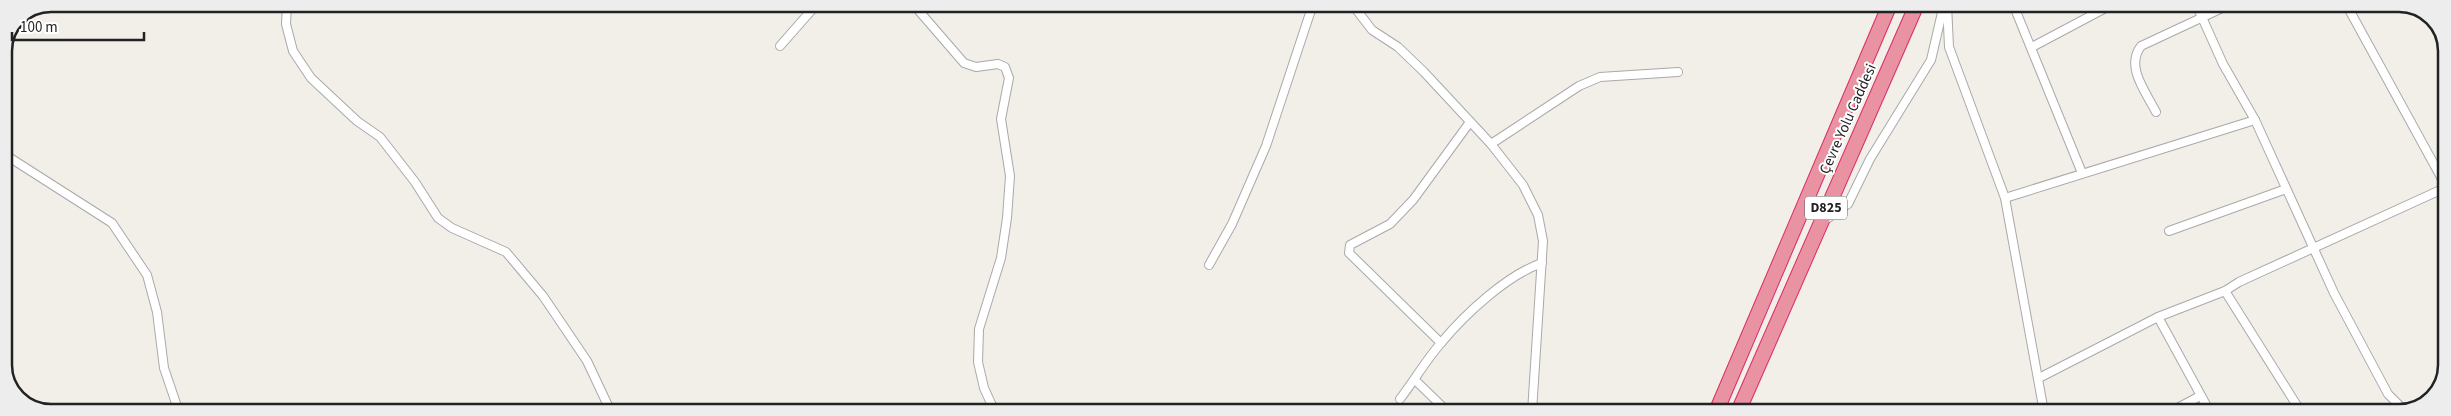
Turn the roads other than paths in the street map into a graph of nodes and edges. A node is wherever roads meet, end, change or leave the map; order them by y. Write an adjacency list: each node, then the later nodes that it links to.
1 (287, 12): 42 (street)
2 (810, 12): 16 (street)
3 (920, 12): 43 (street)
4 (1310, 13): 33 (street)
5 (1359, 13): 21 (street)
6 (1886, 13): 46 (highway, Çevre Yolu Caddesi / D825)
7 (1913, 13): 29 (highway, Çevre Yolu Caddesi / D825)
8 (1943, 13): 29 (street)
9 (1946, 13): 28 (street)
10 (2017, 13): 17 (street)
11 (2096, 13): 17 (street)
12 (2201, 13): 15 (street)
13 (2212, 13): 15 (street)
14 (2351, 13): 24 (street)
15 (2203, 17): 19 (street); 20 (street)
16 (780, 46)
17 (2032, 46): 25 (street)
18 (1678, 72): 22 (street)
19 (2156, 112)
20 (2255, 120): 25 (street); 26 (street)
21 (1470, 122): 22 (street); 36 (street)
22 (1491, 144): 32 (street)
23 (12, 159): 41 (street)
24 (2438, 172)
25 (2082, 173): 28 (street)
26 (2286, 189): 30 (street); 31 (street)
27 (2438, 192): 31 (street)
28 (2005, 198): 37 (street)
29 (1819, 225): 47 (highway, Çevre Yolu Caddesi / D825)
30 (2168, 231)
31 (2315, 249): 34 (street); 52 (street)
32 (1542, 263): 36 (street); 45 (street)
33 (1209, 265)
34 (2225, 291): 35 (street); 51 (street)
35 (2158, 317): 37 (street); 39 (street)
36 (1440, 343): 38 (street)
37 (2039, 378): 48 (street)
38 (1415, 380): 40 (street); 44 (street)
39 (2200, 396): 49 (street); 50 (street)
40 (1400, 399)
41 (176, 403)
42 (607, 403)
43 (991, 403)
44 (1439, 403)
45 (1533, 403)
46 (1720, 403)
47 (1742, 403)
48 (2043, 403)
49 (2187, 403)
50 (2204, 403)
51 (2295, 403)
52 (2396, 403)

